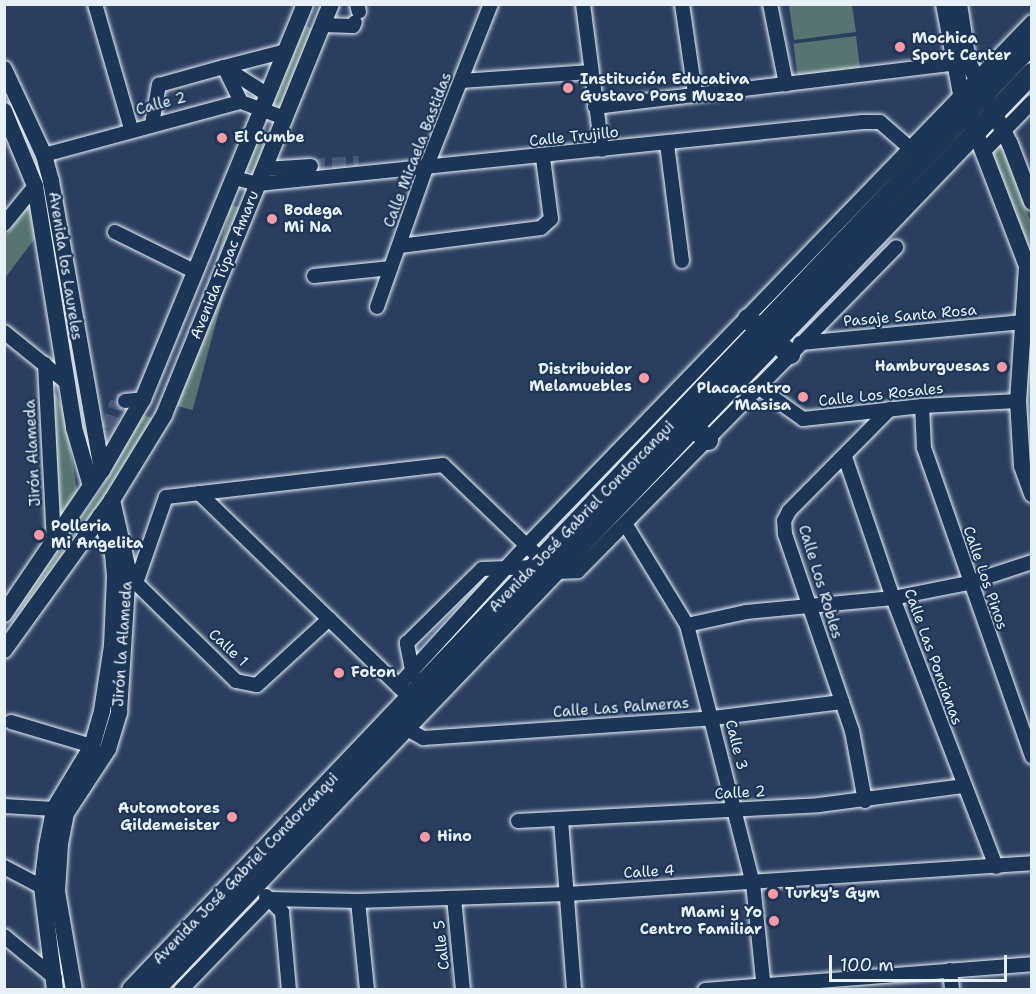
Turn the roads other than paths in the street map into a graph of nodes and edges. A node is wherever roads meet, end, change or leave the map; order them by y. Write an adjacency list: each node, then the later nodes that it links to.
1 (95, 4): 33 (street)
2 (331, 4): 12 (main road, Avenida Túpac Amaru)
3 (491, 4): 20 (street, Calle Micaela Bastidas)
4 (583, 4): 18 (street)
5 (682, 4): 23 (street)
6 (770, 4): 21 (street)
7 (944, 4): 15 (main road)
8 (959, 4): 15 (main road)
9 (303, 11): 12 (main road); 14 (main road, Avenida Túpac Amaru)
10 (357, 13): 12 (street)
11 (1032, 22): 22 (street)
12 (323, 25): 31 (main road, Avenida Túpac Amaru)
13 (1032, 44): 22 (highway, Avenida José Gabriel Condorcanqui)
14 (286, 51): 16 (street); 24 (main road, Avenida Túpac Amaru)
15 (960, 63): 21 (street); 22 (main road); 27 (main road)
16 (224, 67): 24 (street); 25 (street); 32 (street)
17 (4, 69): 40 (main road, Avenida los Laureles)
18 (591, 72): 20 (street); 28 (street)
19 (1032, 73): 30 (highway, Avenida José Gabriel Condorcanqui)
20 (461, 81): 43 (street, Calle Micaela Bastidas)
21 (786, 84): 23 (street)
22 (980, 87): 27 (highway, Avenida José Gabriel Condorcanqui); 30 (main road)
23 (695, 93): 28 (street)
24 (265, 101): 25 (street, Calle 2); 31 (street, Calle 2); 46 (main road, Avenida Túpac Amaru)
25 (241, 102): 32 (street, Calle 2)
26 (1032, 102): 35 (street)
27 (964, 103): 34 (main road); 37 (street); 50 (highway, Avenida José Gabriel Condorcanqui)
28 (595, 107): 38 (street)
29 (4, 111): 48 (main road, Avenida los Laureles)
30 (994, 112): 34 (highway, Avenida José Gabriel Condorcanqui); 35 (main road)
31 (285, 118): 45 (main road, Avenida Túpac Amaru)
32 (152, 124): 33 (street, Calle 2)
33 (131, 129): 40 (street, Calle 2)
34 (976, 131): 39 (main road); 62 (highway, Avenida José Gabriel Condorcanqui)
35 (1004, 132): 39 (street); 49 (main road)
36 (667, 144): 37 (street, Calle Trujillo); 38 (street, Calle Trujillo); 55 (street)
37 (909, 147): 50 (street)
38 (602, 150): 41 (street, Calle Trujillo)
39 (984, 151): 60 (main road)
40 (44, 155): 74 (main road, Avenida los Laureles)
41 (543, 158): 43 (street, Calle Trujillo); 53 (street)
42 (359, 163): 44 (street)
43 (426, 168): 44 (street, Calle Trujillo); 53 (street, Calle Micaela Bastidas)
44 (372, 173): 47 (street, Calle Trujillo)
45 (262, 176): 46 (street, Calle Trujillo); 47 (street, Calle Trujillo); 47 (street); 71 (main road, Avenida Túpac Amaru)
46 (235, 178): 57 (main road, Avenida Túpac Amaru)
47 (298, 180)
48 (35, 186): 51 (street); 64 (main road, Avenida los Laureles)
49 (1032, 202)
50 (854, 218): 62 (highway, Avenida José Gabriel Condorcanqui)
51 (4, 224)
52 (115, 232): 57 (street)
53 (400, 246): 56 (street, Calle Micaela Bastidas)
54 (896, 247): 62 (street)
55 (682, 261)
56 (391, 268): 58 (street); 59 (street, Calle Micaela Bastidas)
57 (196, 272): 66 (main road, Avenida Túpac Amaru)
58 (314, 276)
59 (377, 307)
60 (1024, 322): 62 (street, Pasaje Santa Rosa); 68 (main road)
61 (4, 332): 63 (street)
62 (774, 337): 65 (street); 72 (highway, Avenida José Gabriel Condorcanqui); 82 (street); 84 (highway, Avenida José Gabriel Condorcanqui)
63 (45, 364): 64 (street); 81 (street, Jirón Alameda)
64 (66, 382): 75 (main road, Avenida los Laureles)
65 (758, 387): 70 (street, Calle Los Rosales); 72 (street)
66 (143, 399): 67 (street); 71 (main road); 74 (main road, Avenida Túpac Amaru)
67 (125, 400)
68 (1018, 401): 69 (street, Calle Los Rosales); 77 (main road)
69 (922, 406): 70 (street, Calle Los Rosales); 86 (street, Calle Los Pinos)
70 (890, 409): 73 (street, Calle Los Robles)
71 (165, 415): 78 (main road, Avenida Túpac Amaru)
72 (700, 434): 80 (street); 84 (highway, Avenida José Gabriel Condorcanqui)
73 (845, 457): 88 (street, Calle Las Poncianas); 89 (street, Calle Los Robles)
74 (102, 470): 75 (main road, Avenida Túpac Amaru)
75 (91, 486): 81 (main road, Avenida Túpac Amaru)
76 (199, 493): 82 (street); 87 (street); 91 (street)
77 (1032, 494)
78 (112, 500): 79 (main road, Avenida Túpac Amaru); 87 (main road, Jirón la Alameda)
79 (100, 516): 92 (main road, Avenida Túpac Amaru); 101 (main road, Jirón la Alameda)
80 (626, 525): 84 (street); 93 (street, Calle 3)
81 (54, 540): 90 (main road, Avenida Túpac Amaru)
82 (526, 546): 84 (street); 85 (street)
83 (1032, 562): 86 (street)
84 (543, 566): 85 (street); 96 (highway, Avenida José Gabriel Condorcanqui)
85 (505, 569): 95 (street); 95 (street)
86 (968, 583): 88 (street); 102 (street, Calle Los Pinos)
87 (132, 584): 91 (street, Calle 1); 126 (main road, Jirón la Alameda)
88 (893, 598): 89 (street); 103 (street, Calle Las Poncianas)
89 (809, 606): 93 (street); 97 (street, Calle Los Robles)
90 (5, 612): 92 (street)
91 (329, 619): 96 (street)
92 (23, 625): 94 (main road, Avenida Túpac Amaru)
93 (687, 625): 98 (street, Calle 3)
94 (4, 650)
95 (412, 670): 96 (street)
96 (411, 696): 100 (highway, Avenida José Gabriel Condorcanqui); 114 (highway, Avenida José Gabriel Condorcanqui)
97 (842, 702): 98 (street, Calle Las Palmeras); 104 (street, Calle Los Robles)
98 (712, 718): 100 (street, Calle Las Palmeras); 107 (street, Calle 3)
99 (11, 722): 101 (street)
100 (405, 728): 114 (highway, Avenida José Gabriel Condorcanqui)
101 (92, 746): 106 (main road, Jirón la Alameda)
102 (1032, 757)
103 (963, 786): 104 (street, Calle 2); 112 (street, Calle Las Poncianas)
104 (865, 801): 107 (street, Calle 2)
105 (4, 806): 106 (street)
106 (54, 809): 115 (main road, Jirón la Alameda)
107 (735, 811): 108 (street, Calle 2); 113 (street, Calle 3)
108 (561, 820): 109 (street, Calle 2); 117 (street)
109 (518, 821)
110 (1032, 863): 112 (street, Calle 4)
111 (4, 867): 115 (street)
112 (996, 867): 113 (street, Calle 4)
113 (753, 883): 117 (street, Calle 4); 125 (street, Calle 3)
114 (255, 886): 116 (highway, Avenida José Gabriel Condorcanqui); 119 (street, Calle 4); 129 (street, Avenida José Gabriel Condorcanqui); 130 (street)
115 (42, 887): 124 (main road, Jirón la Alameda)
116 (234, 894): 127 (highway, Avenida José Gabriel Condorcanqui); 128 (highway, Avenida José Gabriel Condorcanqui)
117 (567, 894): 118 (street, Calle 4); 133 (street)
118 (454, 898): 119 (street, Calle 4); 132 (street, Calle 5)
119 (358, 902): 131 (street)
120 (4, 936): 124 (street)
121 (1032, 964): 122 (street)
122 (950, 970): 123 (street); 135 (street)
123 (861, 983): 125 (street)
124 (55, 984)
125 (764, 988): 134 (street)
126 (74, 990)
127 (132, 990)
128 (154, 990)
129 (181, 990)
130 (289, 990)
131 (367, 990)
132 (463, 990)
133 (574, 990)
134 (705, 990)
135 (952, 990)

